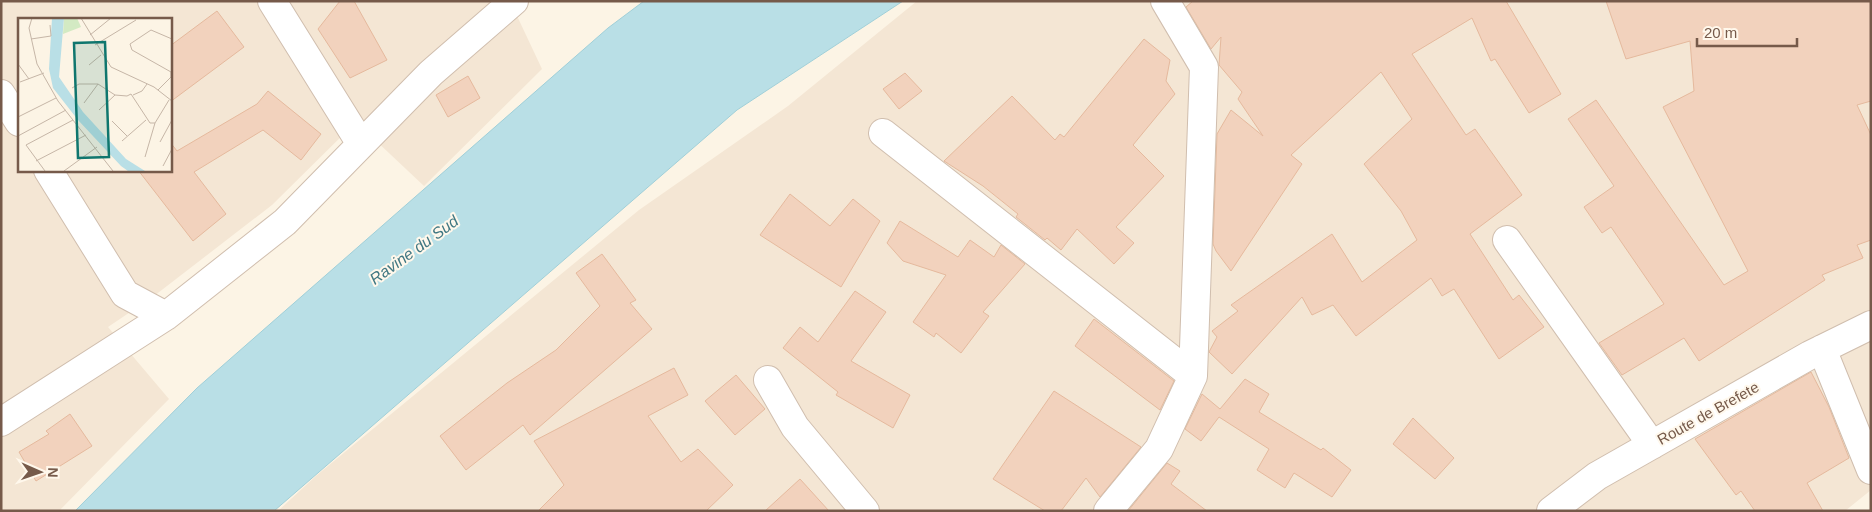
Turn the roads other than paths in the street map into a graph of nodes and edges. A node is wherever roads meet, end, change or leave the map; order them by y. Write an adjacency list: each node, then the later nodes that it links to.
1 (272, 1): 7 (street)
2 (514, 1): 7 (street)
3 (1165, 1): 13 (street)
4 (1, 94): 5 (street)
5 (18, 120)
6 (883, 133): 13 (street)
7 (361, 144): 10 (street)
8 (49, 171): 10 (street)
9 (1507, 240): 16 (street)
10 (166, 316): 15 (street)
11 (1871, 325): 12 (street, Route de Brefete)
12 (1822, 349): 16 (street, Route de Brefete); 17 (street)
13 (1194, 376): 19 (street)
14 (768, 380): 18 (street)
15 (1, 422)
16 (1652, 445): 20 (street, Route de Brefete)
17 (1871, 470)
18 (865, 511)
19 (1108, 511)
20 (1551, 511)

